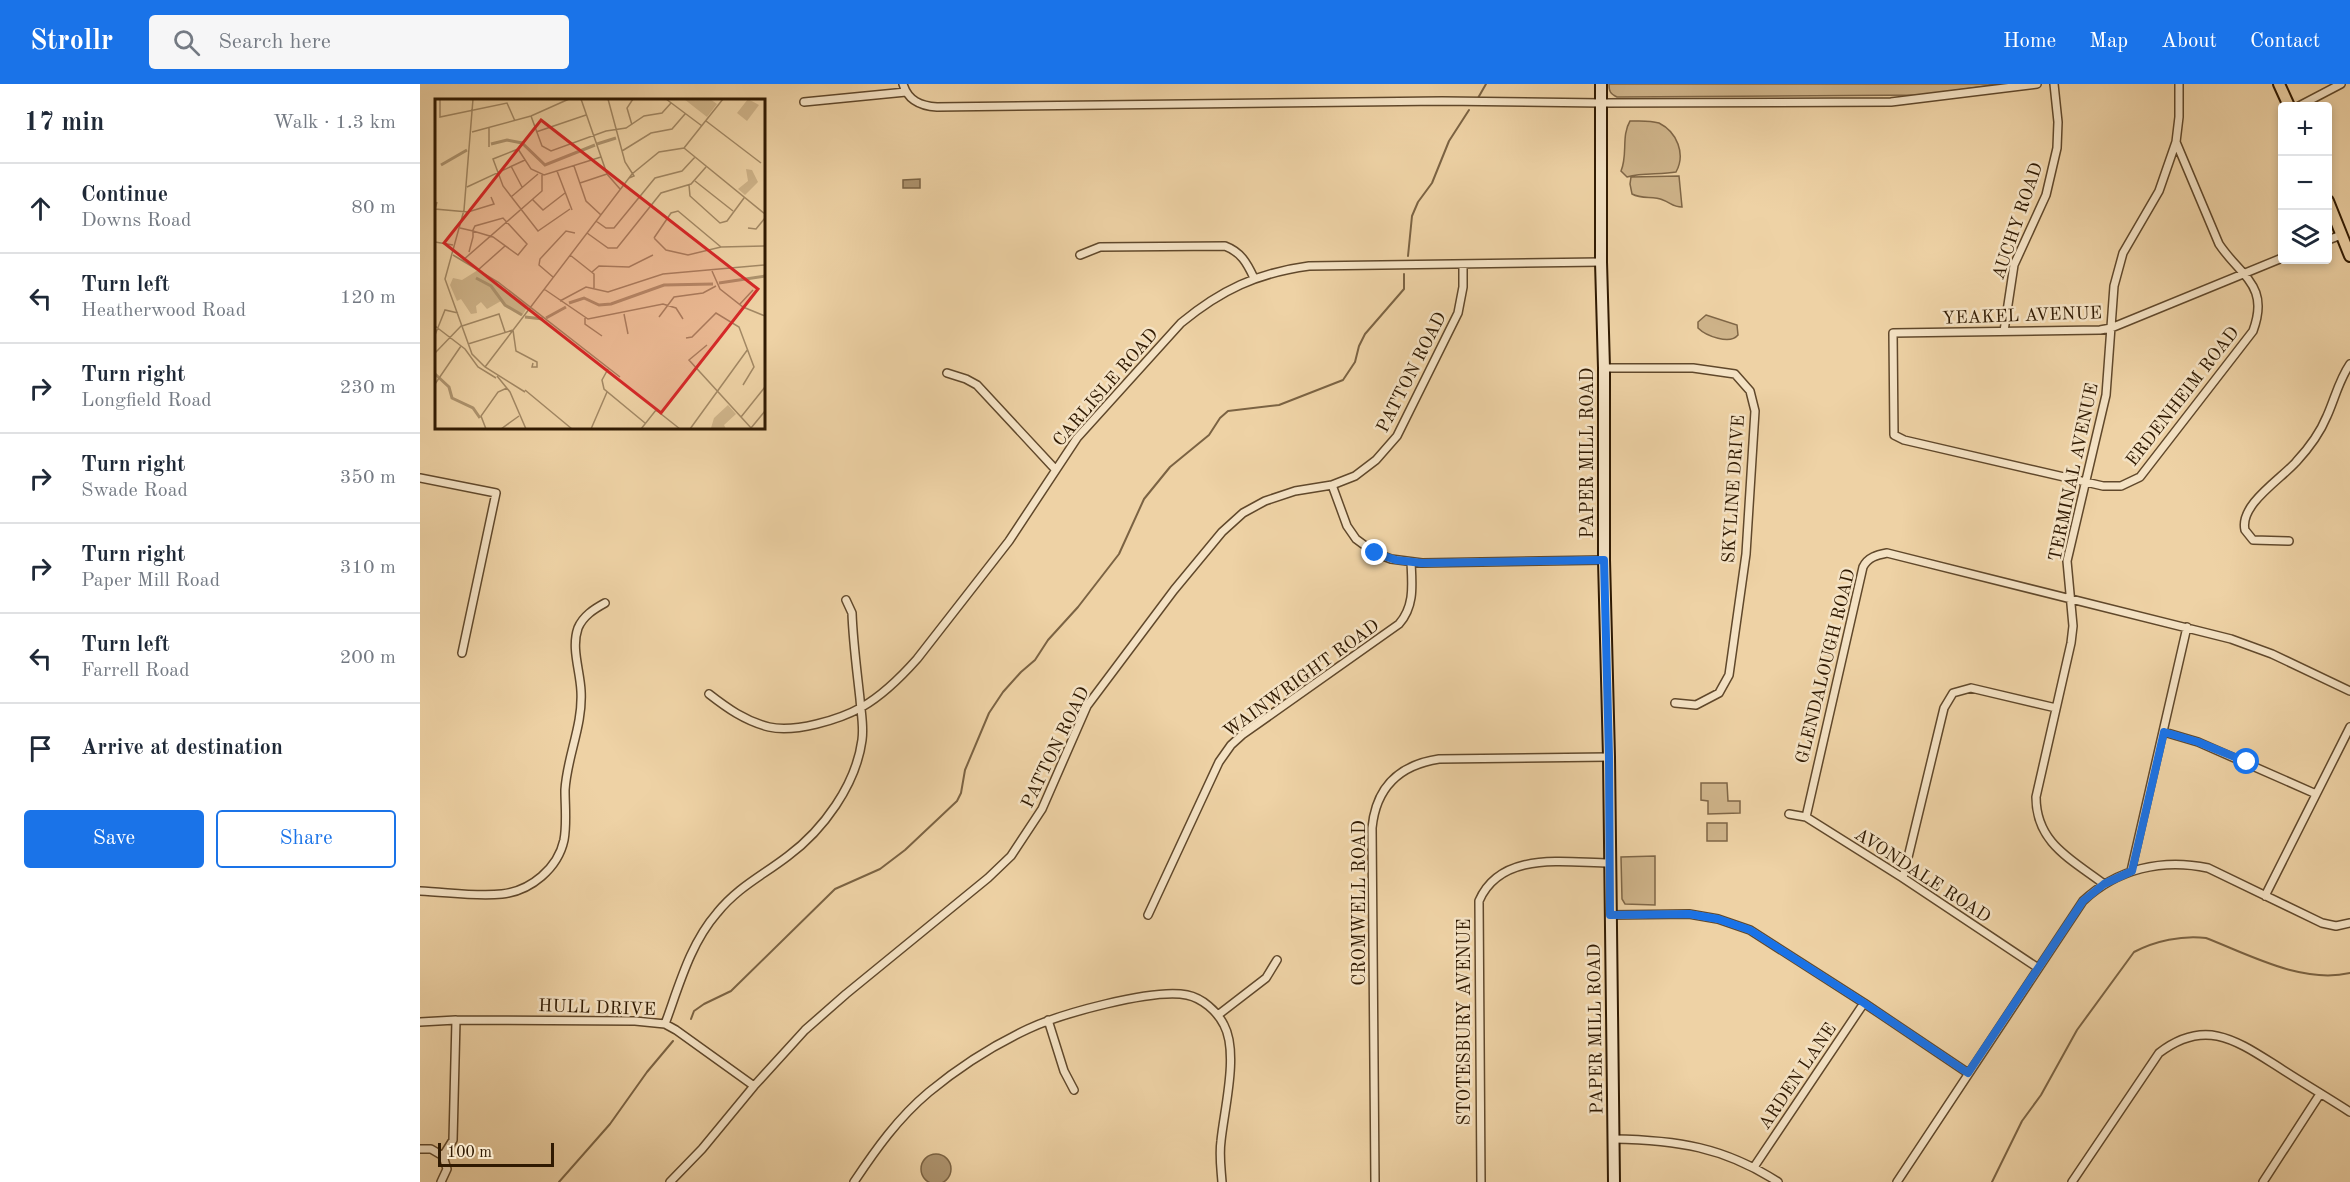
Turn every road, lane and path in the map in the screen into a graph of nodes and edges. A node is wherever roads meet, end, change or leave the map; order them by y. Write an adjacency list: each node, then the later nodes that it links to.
1 (903, 84): 8 (street)
2 (1601, 84): 12 (main road, PAPER MILL ROAD)
3 (2037, 84): 12 (street)
4 (2054, 84): 25 (street, AUCHY ROAD)
5 (2179, 84): 13 (street, TERMINAL AVENUE)
6 (2279, 84): 10 (main road)
7 (2341, 84): 11 (street)
8 (906, 92): 9 (street); 12 (street)
9 (804, 102)
10 (2287, 102)
11 (2307, 102)
12 (1602, 104): 20 (main road, PAPER MILL ROAD)
13 (2176, 142): 22 (street, ERDENHEIM ROAD); 24 (street, TERMINAL AVENUE)
14 (2331, 210): 15 (main road)
15 (2341, 235): 16 (street); 18 (main road)
16 (2332, 238)
17 (1080, 255): 23 (street)
18 (2350, 255)
19 (2278, 260): 22 (street, YEAKEL AVENUE)
20 (1601, 262): 21 (street, CARLISLE ROAD); 27 (main road, PAPER MILL ROAD)
21 (1463, 264): 23 (street, CARLISLE ROAD); 33 (street, PATTON ROAD)
22 (2245, 273): 24 (street, YEAKEL AVENUE); 32 (street, ERDENHEIM ROAD)
23 (1254, 278): 30 (street, CARLISLE ROAD)
24 (2111, 328): 25 (street, YEAKEL AVENUE); 32 (street, TERMINAL AVENUE)
25 (2004, 331): 29 (street, YEAKEL AVENUE)
26 (2350, 364): 34 (street)
27 (1604, 368): 35 (main road, PAPER MILL ROAD); 44 (street, SKYLINE DRIVE)
28 (947, 373): 30 (street)
29 (1894, 435): 32 (street, ERDENHEIM ROAD)
30 (1055, 469): 45 (street, CARLISLE ROAD)
31 (420, 478): 41 (street)
32 (2086, 481): 37 (street, TERMINAL AVENUE)
33 (1332, 485): 36 (street); 71 (street, PATTON ROAD)
34 (2289, 541)
35 (1604, 560): 36 (street); 49 (main road, PAPER MILL ROAD)
36 (1411, 562): 59 (street, WAINWRIGHT ROAD)
37 (2070, 599): 40 (street, GLENDALOUGH ROAD); 46 (street, TERMINAL AVENUE); 52 (street, GLENDALOUGH ROAD)
38 (846, 600): 45 (street)
39 (604, 603): 57 (street)
40 (2187, 627): 42 (street, GLENDALOUGH ROAD); 48 (street)
41 (462, 653)
42 (2350, 691)
43 (708, 694): 45 (street, CARLISLE ROAD)
44 (1675, 703)
45 (860, 708): 69 (street)
46 (2056, 708): 55 (street); 56 (street, TERMINAL AVENUE)
47 (2350, 727): 50 (street)
48 (2164, 732): 50 (street); 54 (street)
49 (1609, 757): 53 (main road, PAPER MILL ROAD); 83 (street, CROMWELL ROAD)
50 (2316, 794): 58 (street)
51 (1789, 814): 52 (street, AVONDALE ROAD)
52 (1806, 817): 55 (street, AVONDALE ROAD)
53 (1610, 863): 60 (main road, PAPER MILL ROAD); 84 (street, STOTESBURY AVENUE)
54 (2132, 871): 56 (street); 58 (street)
55 (1903, 878): 63 (street, AVONDALE ROAD)
56 (2104, 884): 63 (street)
57 (420, 891)
58 (2265, 896): 61 (street)
59 (1148, 915)
60 (1610, 915): 64 (street); 75 (main road, PAPER MILL ROAD)
61 (2350, 923)
62 (1277, 960): 65 (street)
63 (2037, 968): 70 (street)
64 (1864, 1003): 70 (street); 78 (street, ARDEN LANE)
65 (1218, 1015): 67 (street); 82 (street)
66 (456, 1020): 68 (street, HULL DRIVE); 69 (street, HULL DRIVE); 77 (street)
67 (1048, 1020): 72 (street); 81 (street)
68 (420, 1022)
69 (665, 1024): 71 (street, HULL DRIVE)
70 (1968, 1073): 87 (street)
71 (754, 1086): 80 (street, PATTON ROAD)
72 (1074, 1090)
73 (2320, 1094): 74 (street); 88 (street); 89 (street)
74 (2350, 1112)
75 (1613, 1139): 78 (street); 85 (main road, PAPER MILL ROAD)
76 (420, 1149): 77 (street)
77 (443, 1156): 79 (street)
78 (1754, 1167): 86 (street)
79 (441, 1182)
80 (670, 1182)
81 (854, 1182)
82 (1222, 1182)
83 (1375, 1182)
84 (1481, 1182)
85 (1614, 1182)
86 (1778, 1182)
87 (1897, 1182)
88 (2072, 1182)
89 (2263, 1182)

